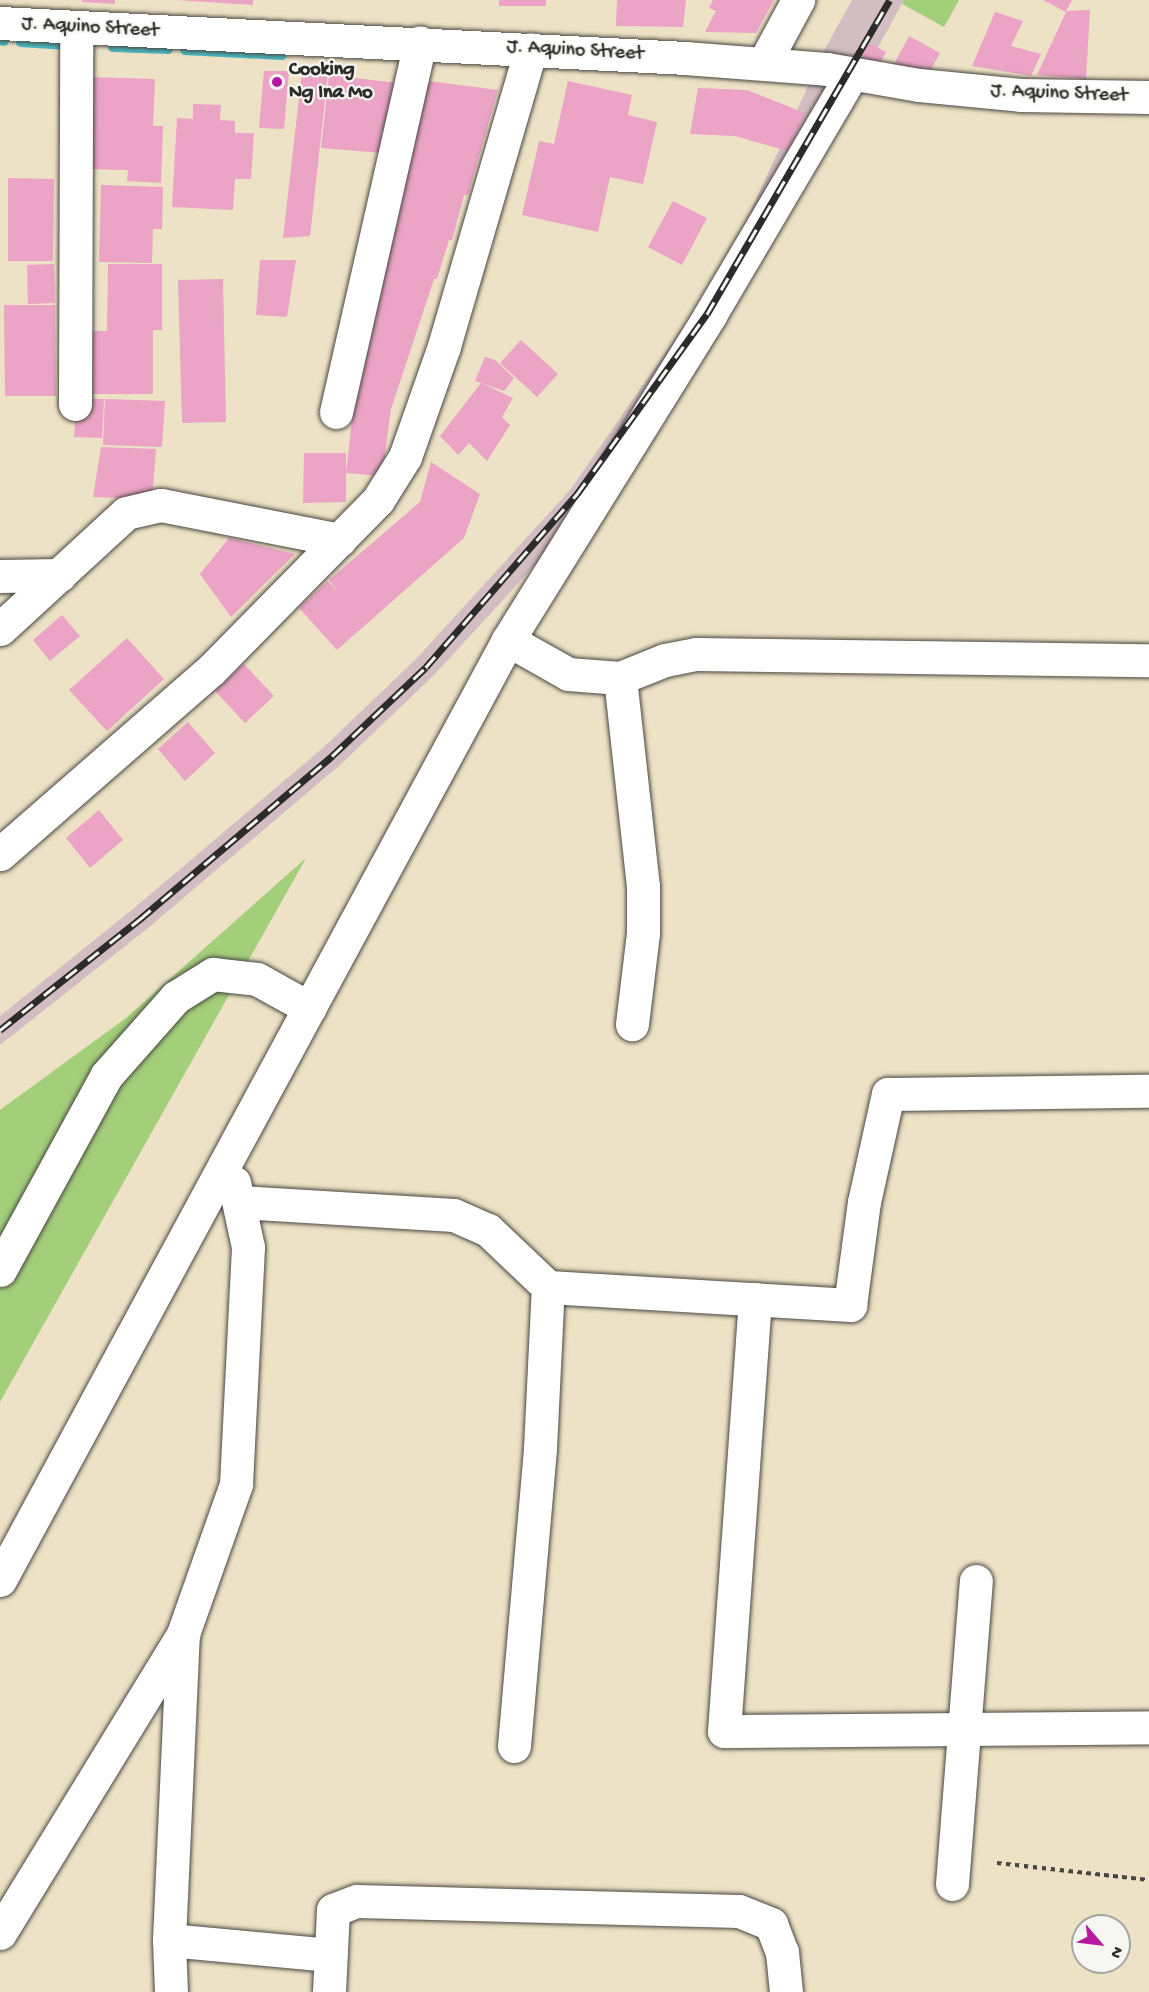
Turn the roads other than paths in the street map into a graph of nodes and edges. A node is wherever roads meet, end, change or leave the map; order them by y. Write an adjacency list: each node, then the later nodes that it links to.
1 (798, 0): 6 (street)
2 (0, 23): 3 (street, J. Aquino Street)
3 (76, 28): 4 (street, J. Aquino Street); 9 (street)
4 (420, 42): 5 (street, J. Aquino Street); 10 (street)
5 (531, 49): 6 (street, J. Aquino Street); 11 (street)
6 (764, 63): 7 (street, J. Aquino Street)
7 (852, 74): 8 (street, J. Aquino Street); 15 (street)
8 (1149, 97)
9 (75, 404)
10 (336, 412)
11 (340, 540): 12 (street); 18 (street)
12 (60, 575): 13 (street); 14 (street)
13 (0, 576)
14 (0, 629)
15 (508, 640): 17 (street); 19 (street)
16 (1143, 651): 17 (street)
17 (620, 678): 20 (street)
18 (0, 854)
19 (309, 1008): 22 (street); 24 (street)
20 (632, 1024)
21 (1149, 1090): 26 (street)
22 (228, 1158): 23 (street); 27 (street)
23 (240, 1202): 25 (street); 29 (street)
24 (0, 1270)
25 (548, 1287): 26 (street); 32 (street)
26 (755, 1299): 30 (street)
27 (0, 1580)
28 (976, 1581): 30 (street)
29 (183, 1634): 34 (street); 35 (street)
30 (964, 1727): 31 (street); 33 (street)
31 (1149, 1727)
32 (514, 1746)
33 (952, 1884)
34 (0, 1933)
35 (170, 1940): 36 (street); 37 (street)
36 (330, 1955): 38 (street); 39 (street)
37 (171, 1992)
38 (328, 1992)
39 (786, 1992)

